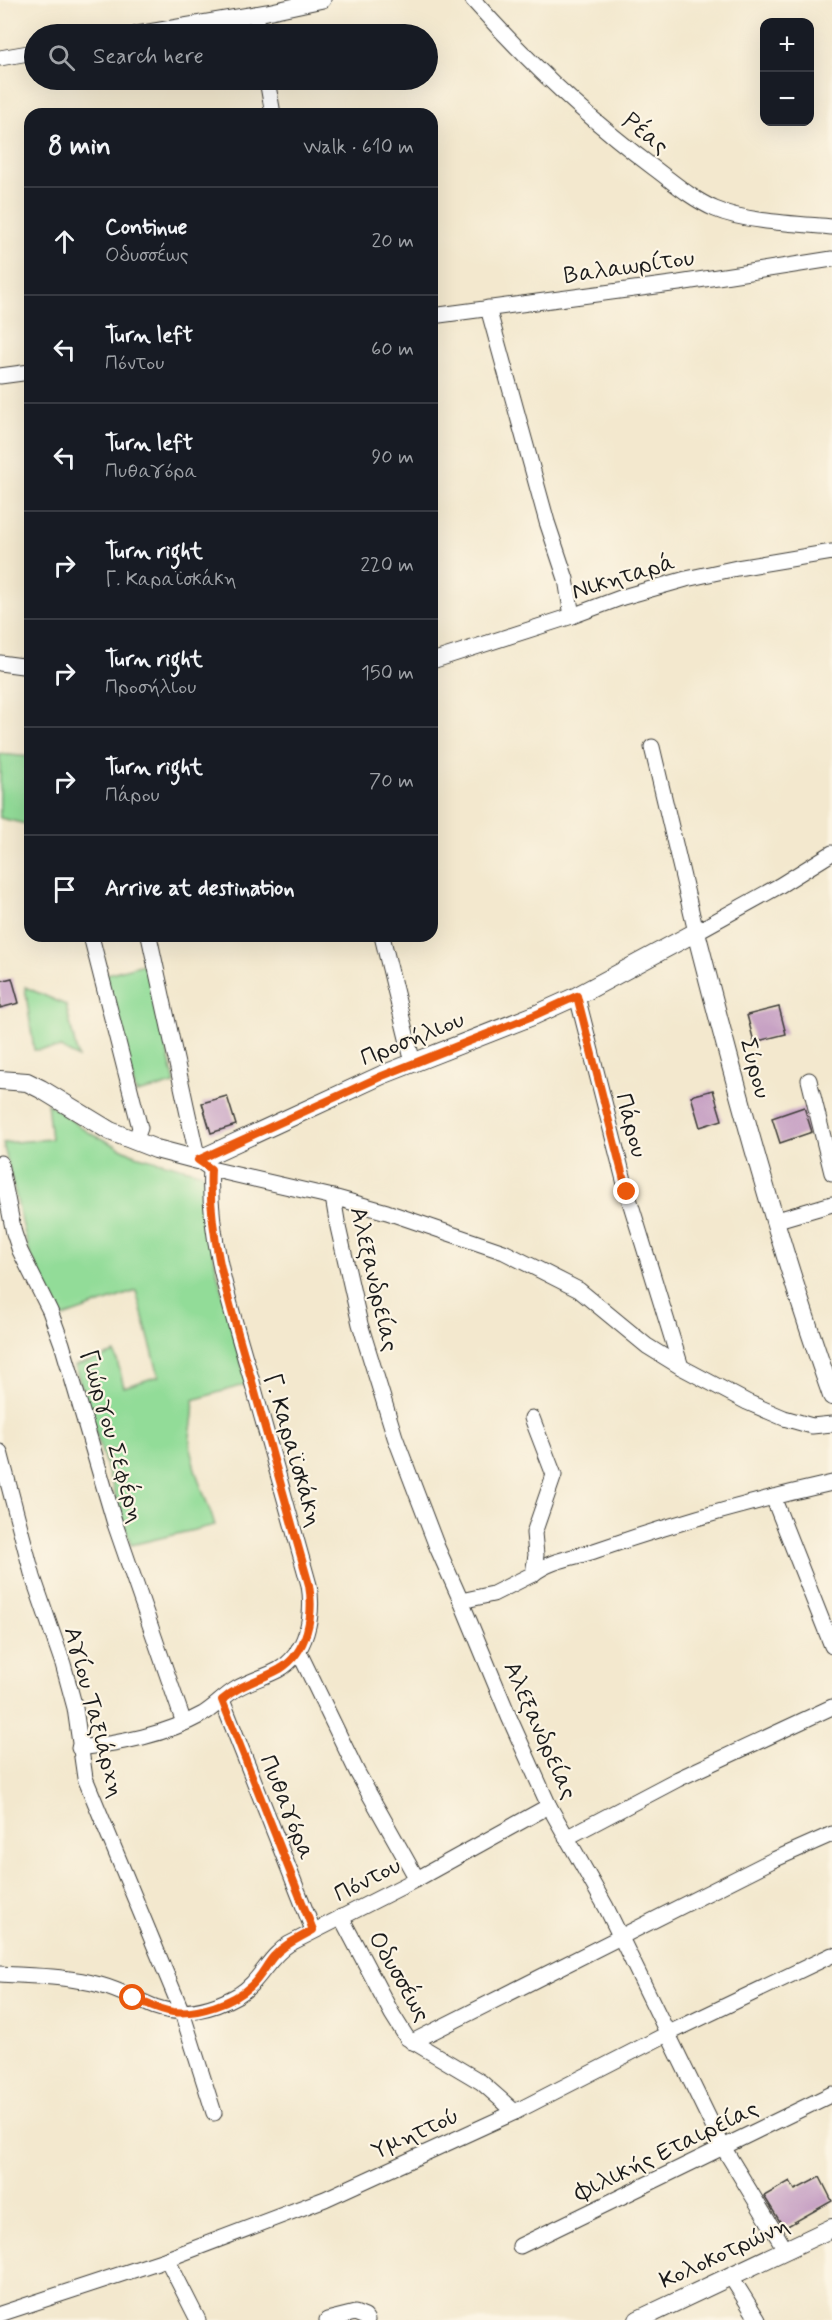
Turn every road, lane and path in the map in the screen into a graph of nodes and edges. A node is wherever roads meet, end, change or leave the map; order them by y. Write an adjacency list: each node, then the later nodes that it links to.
1 (323, 0): 3 (street)
2 (473, 0): 10 (street, Ρέας)
3 (256, 14): 4 (street); 5 (street)
4 (196, 24)
5 (258, 24)
6 (24, 54): 7 (street)
7 (0, 58)
8 (269, 90): 9 (street)
9 (272, 108)
10 (832, 227)
11 (832, 259): 12 (street, Βαλαωρίτου)
12 (488, 308): 13 (street, Βαλαωρίτου); 17 (street)
13 (438, 315)
14 (24, 373): 15 (street)
15 (0, 376)
16 (832, 552): 17 (street, Νικηταρά)
17 (572, 616): 18 (street, Νικηταρά)
18 (438, 659)
19 (0, 663): 20 (street)
20 (24, 666)
21 (652, 747): 23 (street, Σύρου)
22 (832, 853): 23 (street, Προσήλιου)
23 (696, 932): 27 (street, Προσήλιου); 37 (street, Σύρου)
24 (94, 942): 31 (street)
25 (150, 942): 33 (street, Γ. Καραϊσκάκη)
26 (383, 942): 28 (street)
27 (577, 996): 28 (street, Προσήλιου); 38 (street, Πάρου)
28 (413, 1063): 33 (street, Προσήλιου)
29 (0, 1080): 31 (street)
30 (808, 1080): 34 (street)
31 (135, 1141): 33 (street)
32 (0, 1163): 51 (street, Γιώργου Σεφέρη)
33 (205, 1164): 35 (street); 48 (street, Γ. Καραϊσκάκη)
34 (832, 1173)
35 (333, 1197): 38 (street); 46 (street, Αλεξανδρείας)
36 (832, 1203): 37 (street)
37 (774, 1221): 39 (street, Σύρου)
38 (681, 1367): 41 (street)
39 (832, 1396)
40 (532, 1418): 45 (street)
41 (832, 1424)
42 (0, 1452): 52 (street, Αγίου Ταξιάρχη)
43 (832, 1483): 44 (street)
44 (773, 1497): 45 (street); 47 (street)
45 (533, 1574): 46 (street)
46 (461, 1601): 53 (street, Αλεξανδρείας)
47 (832, 1646)
48 (298, 1650): 49 (street, Γ. Καραϊσκάκη); 56 (street)
49 (222, 1700): 51 (street, Γ. Καραϊσκάκη); 58 (street, Πυθαγόρα)
50 (832, 1707): 55 (street)
51 (184, 1723): 52 (street, Γ. Καραϊσκάκη)
52 (79, 1748): 62 (street, Αγίου Ταξιάρχη)
53 (549, 1806): 55 (street, Αλεξανδρείας); 56 (street, Πόντου)
54 (832, 1834): 59 (street)
55 (566, 1838): 59 (street, Αλεξανδρείας)
56 (417, 1879): 57 (street, Πόντου)
57 (341, 1917): 58 (street, Πόντου); 64 (street, Οδυσσέως)
58 (313, 1930): 62 (street, Πόντου)
59 (621, 1938): 63 (street, Αλεξανδρείας); 64 (street)
60 (832, 1955): 63 (street, Υμηττού)
61 (2, 1971): 62 (street)
62 (182, 2012): 67 (street, Αγίου Ταξιάρχη)
63 (667, 2034): 66 (street, Υμηττού); 68 (street, Αλεξανδρείας)
64 (412, 2042): 66 (street, Οδυσσέως)
65 (832, 2094): 68 (street, Φιλικής Εταιρείας)
66 (515, 2112): 72 (street, Υμηττού)
67 (214, 2113)
68 (723, 2147): 70 (street, Φιλικής Εταιρείας); 71 (street, Αλεξανδρείας)
69 (832, 2228): 71 (street, Κολοκοτρώνη)
70 (520, 2246)
71 (785, 2249): 73 (street, Κολοκοτρώνη)
72 (166, 2259): 74 (street, Υμηττού); 75 (street)
73 (730, 2275): 78 (street, Κολοκοτρώνη); 79 (street)
74 (0, 2314)
75 (198, 2320)
76 (327, 2320): 77 (street)
77 (366, 2320)
78 (638, 2320)
79 (758, 2320)

